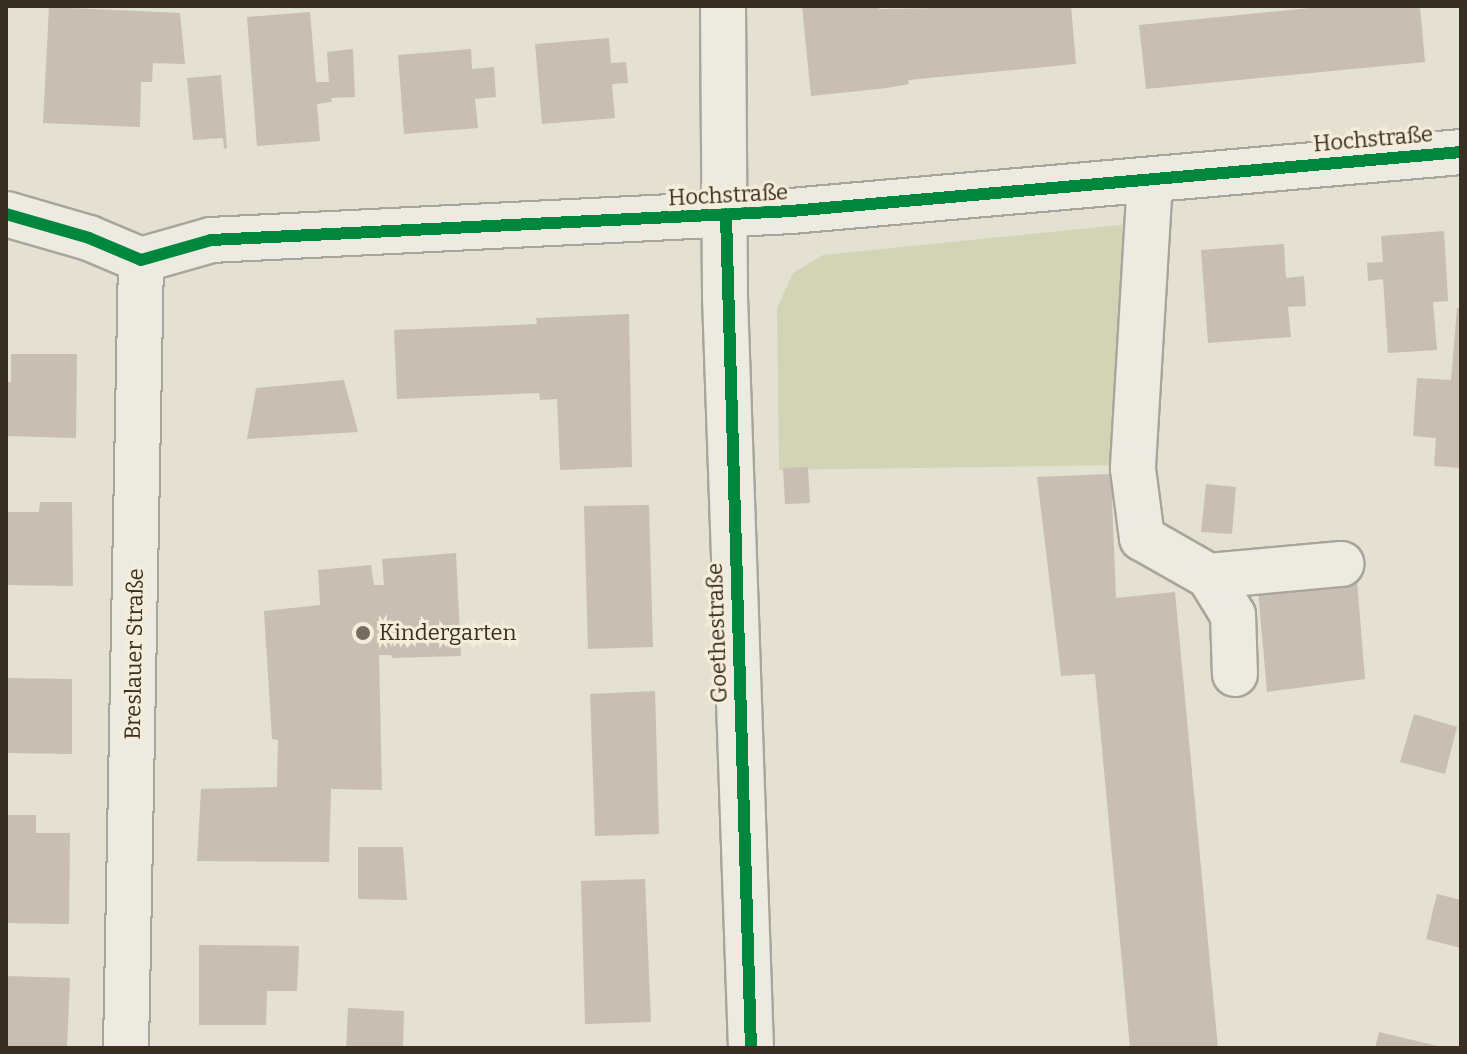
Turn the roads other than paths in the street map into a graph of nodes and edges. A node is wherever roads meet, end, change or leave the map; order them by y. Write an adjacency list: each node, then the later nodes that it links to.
1 (723, 6): 5 (street, Goethestraße)
2 (1461, 152): 3 (street, Hochstraße)
3 (1150, 180): 5 (street, Hochstraße); 8 (street)
4 (6, 214): 6 (street)
5 (726, 216): 6 (street, Hochstraße); 11 (street, Goethestraße)
6 (141, 260): 10 (street, Breslauer Straße)
7 (1341, 564): 8 (street)
8 (1209, 576): 9 (street)
9 (1235, 674)
10 (126, 1048)
11 (751, 1048)

